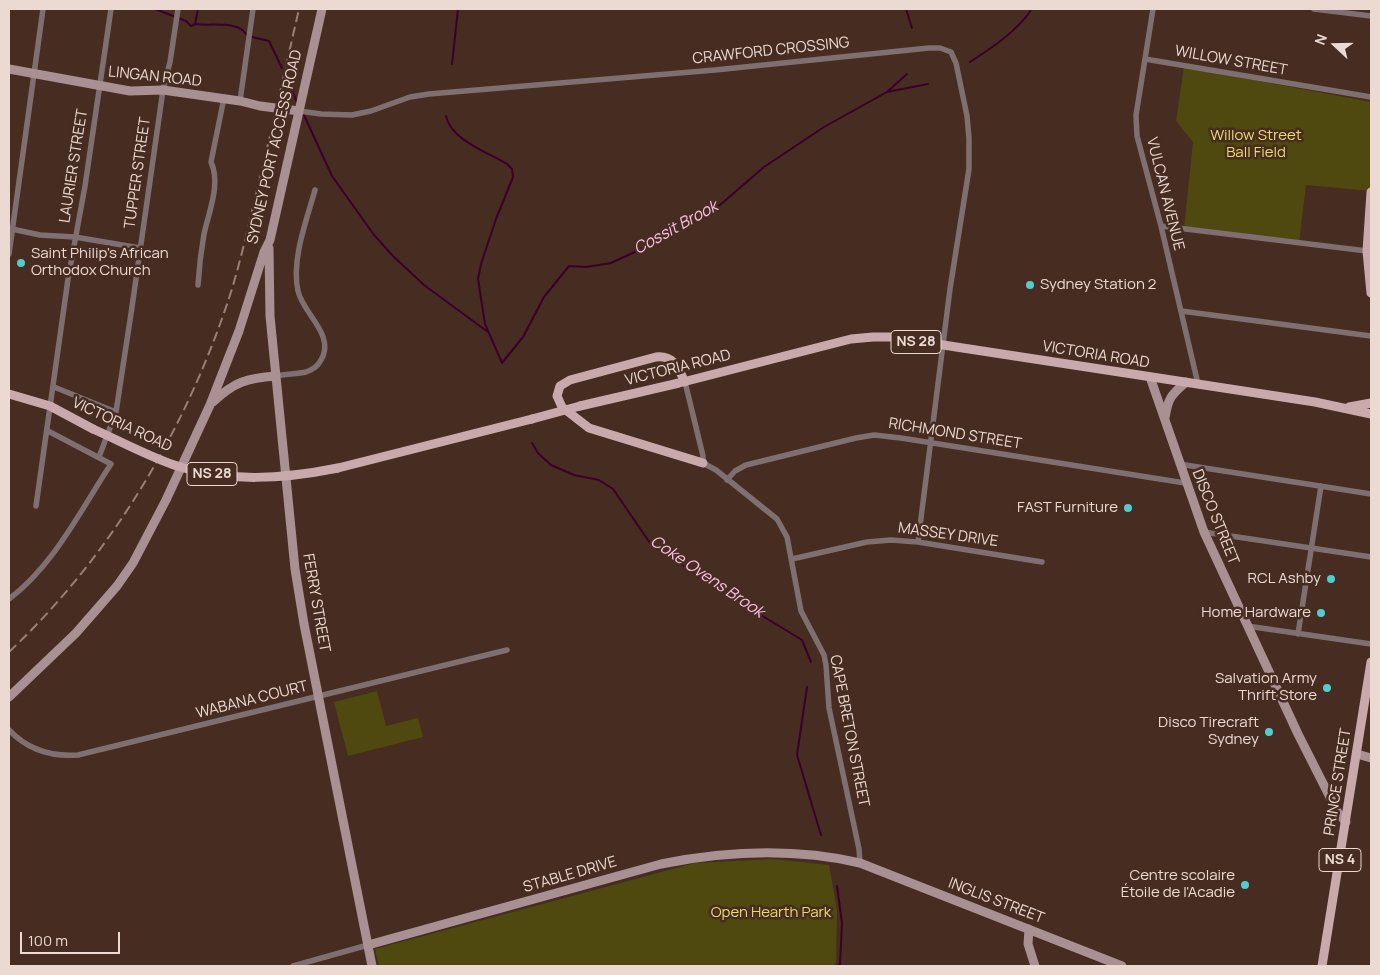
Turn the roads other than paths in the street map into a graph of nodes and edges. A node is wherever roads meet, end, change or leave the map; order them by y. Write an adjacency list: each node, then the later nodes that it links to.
1 (43, 9): 11 (street)
2 (111, 9): 12 (street, LAURIER STREET)
3 (178, 9): 13 (street, TUPPER STREET)
4 (254, 9): 16 (street)
5 (322, 9): 17 (street, SYDNEY PORT ACCESS ROAD)
6 (1152, 9): 9 (street, VULCAN AVENUE)
7 (1314, 9): 8 (street)
8 (1371, 16)
9 (1145, 59): 15 (street, WILLOW STREET); 20 (street, VULCAN AVENUE)
10 (9, 69): 11 (street, LINGAN ROAD)
11 (34, 74): 12 (street, LINGAN ROAD); 21 (street)
12 (99, 86): 13 (street, LINGAN ROAD); 22 (street, LAURIER STREET)
13 (163, 90): 14 (street, LINGAN ROAD); 24 (street, TUPPER STREET)
14 (224, 98): 16 (street, LINGAN ROAD); 27 (street)
15 (1371, 98)
16 (240, 100): 17 (street, LINGAN ROAD)
17 (299, 110): 23 (street, SYDNEY PORT ACCESS ROAD); 31 (street, CRAWFORD CROSSING)
18 (315, 190): 32 (street)
19 (1371, 192): 25 (main road)
20 (1161, 226): 25 (street); 29 (street, VULCAN AVENUE)
21 (12, 229): 22 (street); 26 (street)
22 (75, 237): 24 (street); 37 (street, LAURIER STREET)
23 (270, 240): 32 (street, FERRY STREET); 40 (street, SYDNEY PORT ACCESS ROAD)
24 (140, 248): 43 (street, TUPPER STREET)
25 (1367, 251): 28 (main road)
26 (9, 254)
27 (198, 285)
28 (1371, 292)
29 (1181, 312): 30 (street); 36 (street, VULCAN AVENUE)
30 (1371, 336)
31 (942, 346): 33 (main road, VICTORIA ROAD / NS 28); 34 (main road, VICTORIA ROAD / NS 28); 47 (street)
32 (276, 376): 40 (street); 69 (street, FERRY STREET)
33 (1150, 377): 35 (main road, VICTORIA ROAD / NS 28); 45 (street, DISCO STREET)
34 (685, 382): 41 (main road, VICTORIA ROAD / NS 28, bridge); 49 (street); 49 (main road)
35 (1186, 382): 36 (main road, VICTORIA ROAD / NS 28); 45 (street)
36 (1198, 384): 42 (main road, VICTORIA ROAD / NS 28)
37 (54, 387): 41 (street, LAURIER STREET); 43 (street)
38 (9, 394): 41 (main road, VICTORIA ROAD / NS 28)
39 (1371, 402): 42 (main road)
40 (210, 404): 70 (street, SYDNEY PORT ACCESS ROAD)
41 (50, 406): 46 (street, LAURIER STREET)
42 (1342, 408): 44 (main road, VICTORIA ROAD / NS 28)
43 (116, 412): 48 (street, TUPPER STREET)
44 (1371, 414)
45 (1165, 420): 50 (street, DISCO STREET)
46 (48, 431): 48 (street); 55 (street, LAURIER STREET)
47 (930, 443): 51 (street, RICHMOND STREET); 52 (street, RICHMOND STREET); 57 (street)
48 (99, 457): 62 (street)
49 (703, 463): 51 (street, CAPE BRETON STREET)
50 (1179, 464): 52 (street, DISCO STREET); 53 (street)
51 (727, 480): 60 (street, CAPE BRETON STREET)
52 (1185, 483): 56 (street, DISCO STREET)
53 (1321, 486): 54 (street); 58 (street)
54 (1371, 494)
55 (36, 506)
56 (1204, 532): 58 (street); 63 (street, DISCO STREET)
57 (918, 542): 60 (street, MASSEY DRIVE); 61 (street, MASSEY DRIVE)
58 (1312, 548): 59 (street); 64 (street)
59 (1371, 557)
60 (792, 559): 75 (street, CAPE BRETON STREET)
61 (1042, 562)
62 (9, 599)
63 (1247, 626): 64 (street); 74 (street, DISCO STREET)
64 (1298, 634): 65 (street)
65 (1371, 644)
66 (506, 650): 69 (street, WABANA COURT)
67 (1371, 662): 68 (main road, PRINCE STREET / NS 4)
68 (1370, 676): 72 (main road, PRINCE STREET / NS 4)
69 (319, 696): 71 (street, WABANA COURT); 77 (street, FERRY STREET)
70 (9, 697)
71 (9, 730)
72 (1357, 754): 73 (street); 74 (main road, PRINCE STREET / NS 4)
73 (1371, 758)
74 (1346, 822): 82 (main road, PRINCE STREET / NS 4)
75 (860, 863): 76 (street, INGLIS STREET); 77 (street, STABLE DRIVE)
76 (1029, 929): 80 (street); 81 (street, INGLIS STREET)
77 (368, 945): 78 (street, STABLE DRIVE); 79 (street, FERRY STREET)
78 (293, 966)
79 (372, 966)
80 (1035, 966)
81 (1122, 966)
82 (1322, 966)

